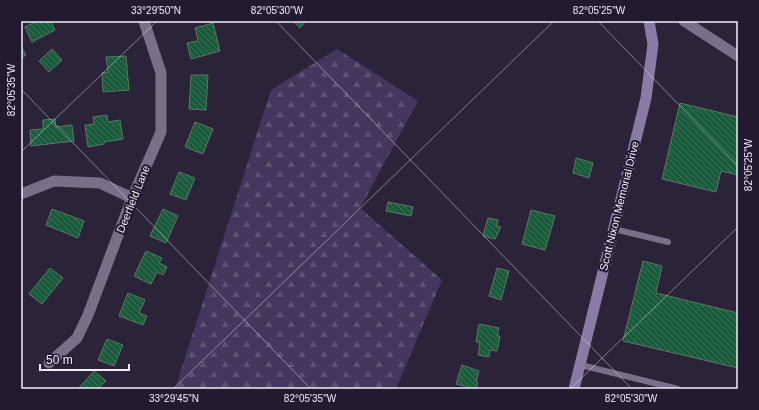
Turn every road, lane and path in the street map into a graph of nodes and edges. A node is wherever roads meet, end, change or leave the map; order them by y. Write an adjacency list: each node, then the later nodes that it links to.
1 (144, 21): 6 (street, Deerfield Lane)
2 (650, 21): 7 (main road, Scott Nixon Memorial Drive)
3 (684, 21): 4 (street)
4 (738, 56)
5 (21, 194): 6 (street)
6 (132, 198): 9 (street, Deerfield Lane)
7 (614, 229): 8 (lane); 10 (main road, Scott Nixon Memorial Drive)
8 (668, 242)
9 (49, 363)
10 (580, 364): 11 (main road, Scott Nixon Memorial Drive); 12 (lane)
11 (574, 389)
12 (678, 389)

